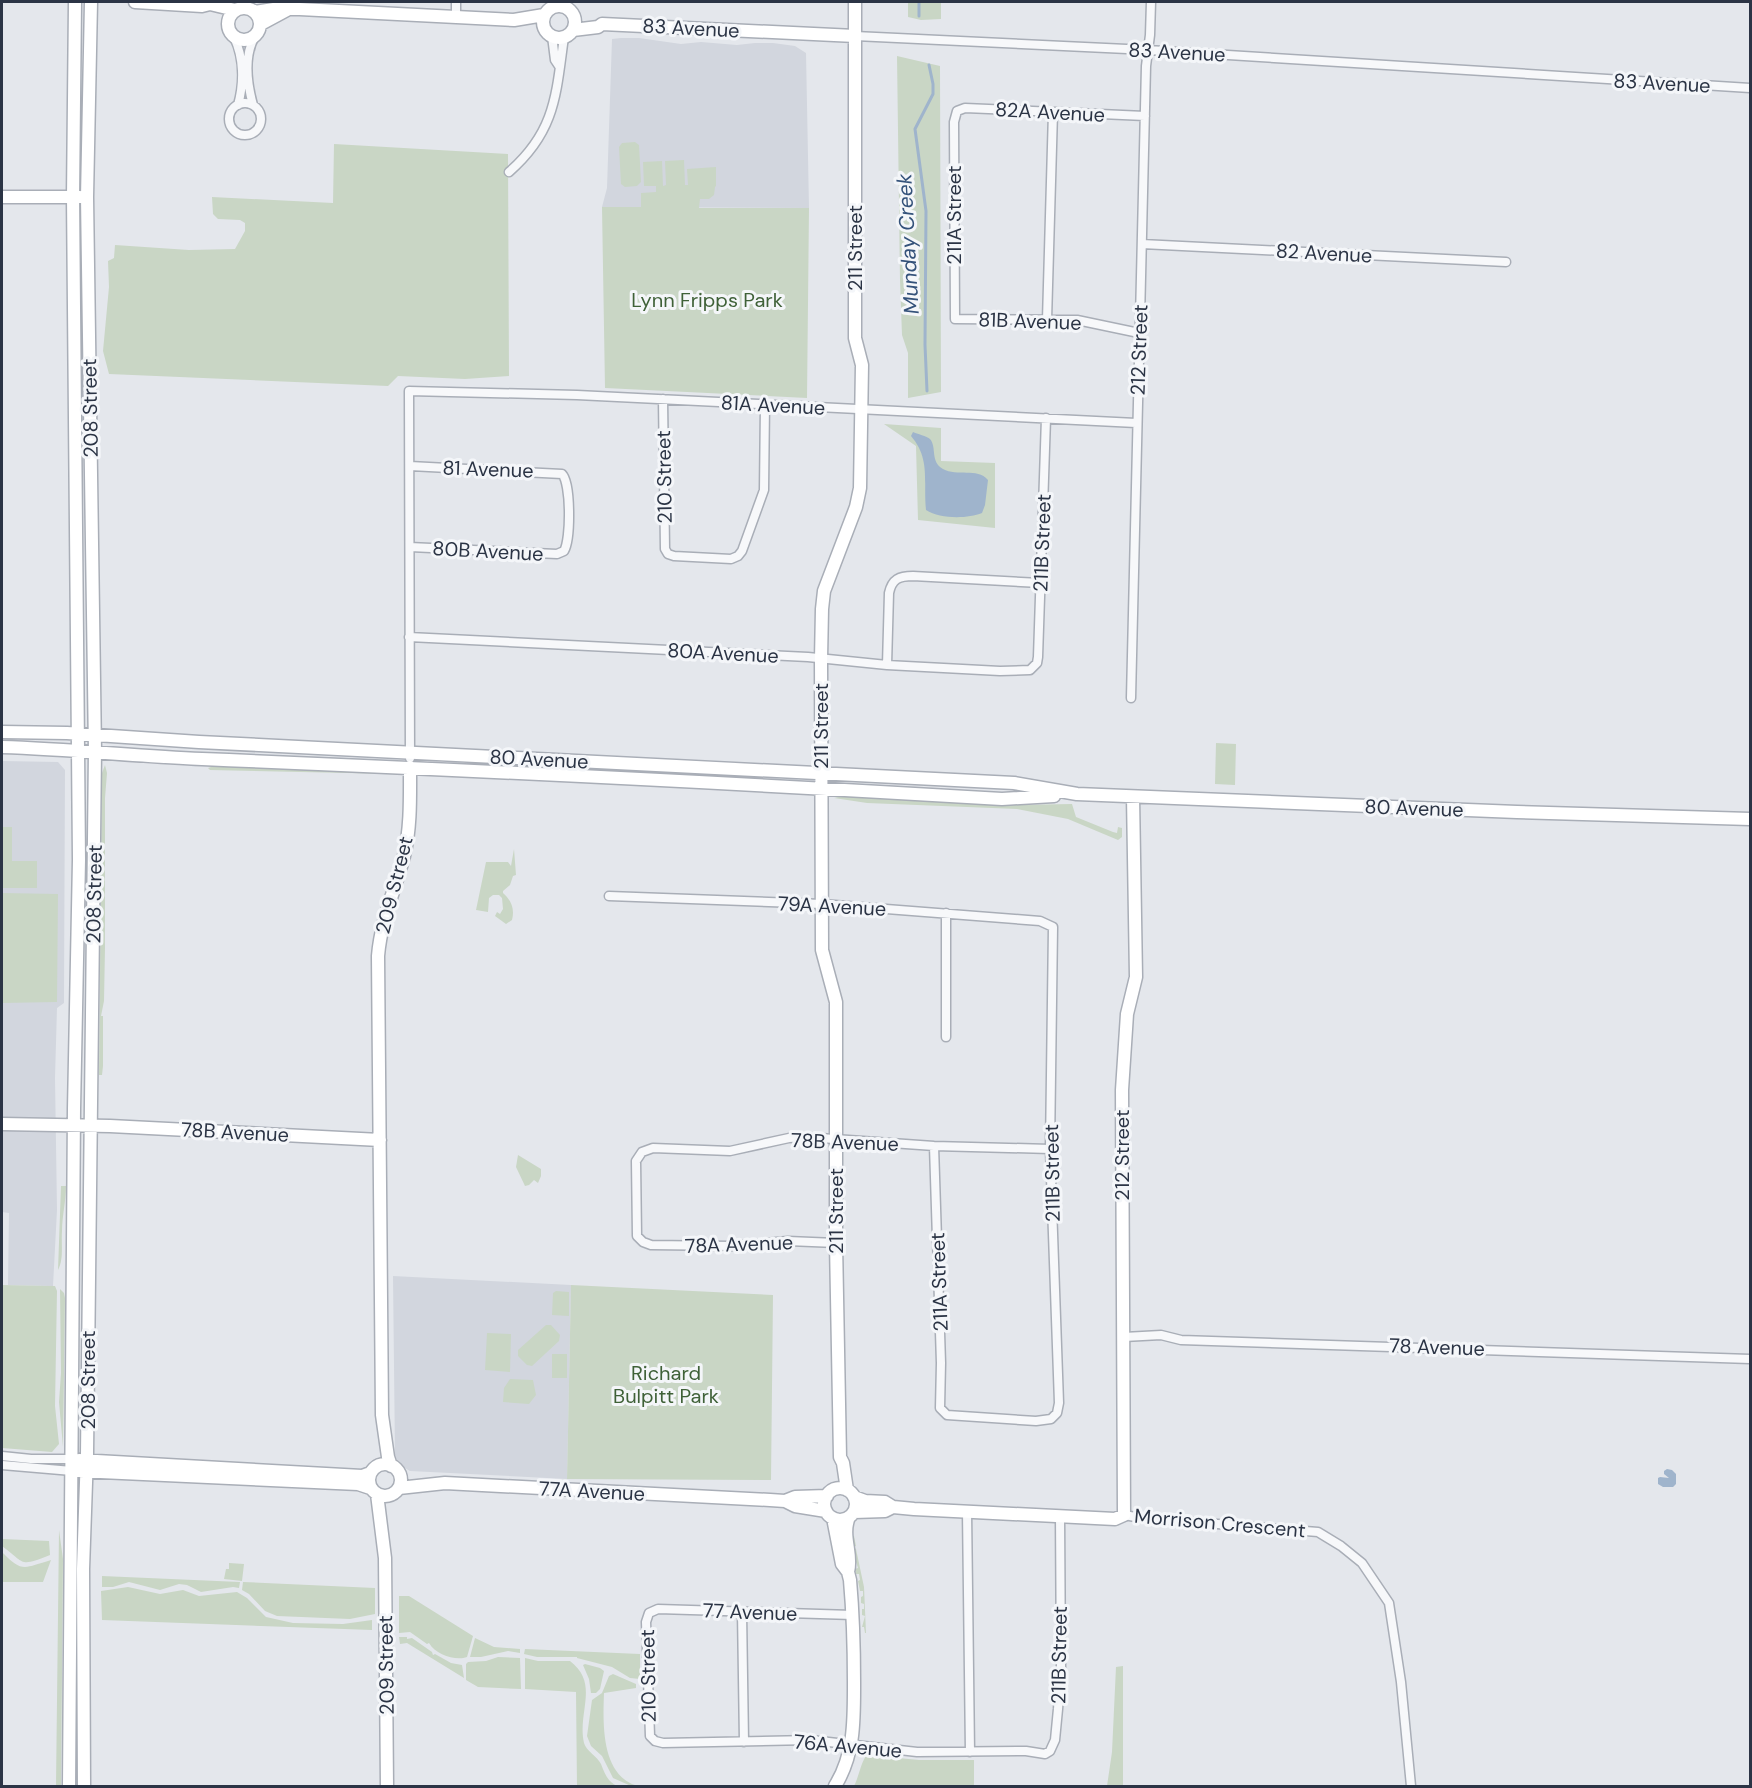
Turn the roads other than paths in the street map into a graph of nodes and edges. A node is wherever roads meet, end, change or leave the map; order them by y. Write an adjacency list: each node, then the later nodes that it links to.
1 (75, 2): 28 (street, 208 Street)
2 (92, 2): 29 (street, 208 Street)
3 (135, 2): 7 (street)
4 (456, 2): 12 (street)
5 (855, 2): 17 (street, 211 Street)
6 (1152, 2): 19 (street, 212 Street)
7 (202, 6): 8 (street); 13 (street)
8 (236, 10): 11 (street); 13 (street)
9 (287, 10): 11 (street); 12 (street); 14 (street)
10 (554, 10): 12 (street); 15 (street); 15 (street)
11 (255, 12): 14 (street)
12 (456, 16)
13 (227, 20): 18 (street)
14 (261, 24): 16 (street)
15 (566, 30): 17 (street, 83 Avenue); 26 (street)
16 (255, 36): 18 (street); 22 (street)
17 (855, 36): 19 (street, 83 Avenue); 38 (street, 211 Street)
18 (234, 38): 21 (street)
19 (1148, 50): 20 (street, 83 Avenue); 25 (street, 212 Street)
20 (1750, 88)
21 (238, 105): 22 (street); 22 (street)
22 (253, 105)
23 (957, 111): 24 (street, 82A Avenue); 32 (street, 211A Street)
24 (1053, 112): 25 (street, 82A Avenue); 33 (street)
25 (1145, 116): 30 (street, 212 Street)
26 (509, 172)
27 (2, 197): 28 (street)
28 (73, 197): 29 (street); 51 (street, 208 Street)
29 (87, 197): 52 (street, 208 Street)
30 (1142, 244): 31 (street, 82 Avenue); 34 (street, 212 Street)
31 (1506, 262)
32 (955, 319): 33 (street, 81B Avenue)
33 (1047, 320): 34 (street, 81B Avenue)
34 (1139, 333): 40 (street, 212 Street)
35 (409, 391): 36 (street, 81A Avenue); 41 (street, 209 Street)
36 (663, 399): 37 (street, 81A Avenue); 37 (street, 210 Street)
37 (765, 404): 38 (street, 81A Avenue)
38 (861, 410): 39 (street, 81A Avenue); 46 (street, 211 Street)
39 (1046, 418): 40 (street, 81A Avenue); 44 (street, 211B Street)
40 (1136, 423): 49 (street, 212 Street)
41 (410, 466): 42 (street, 209 Street); 43 (street, 81 Avenue)
42 (410, 547): 43 (street, 80B Avenue); 45 (street, 209 Street)
43 (564, 551)
44 (1040, 583): 47 (street); 48 (street, 211B Street)
45 (409, 637): 46 (street, 80A Avenue); 56 (street, 209 Street)
46 (821, 659): 47 (street, 80A Avenue); 58 (street, 211 Street)
47 (887, 665): 48 (street, 80A Avenue)
48 (1035, 666)
49 (1131, 698)
50 (2, 732): 51 (street, 80 Avenue)
51 (78, 734): 52 (street, 80 Avenue); 54 (street, 208 Street)
52 (95, 735): 55 (street, 208 Street); 56 (street, 80 Avenue)
53 (2, 747): 54 (street, 80 Avenue)
54 (78, 750): 55 (street, 80 Avenue); 69 (street, 208 Street)
55 (95, 751): 57 (street, 80 Avenue); 70 (street, 208 Street)
56 (410, 753): 57 (street, 209 Street); 58 (street, 80 Avenue)
57 (410, 767): 59 (street, 80 Avenue); 72 (street, 209 Street)
58 (822, 773): 59 (street, 211 Street); 60 (street, 80 Avenue)
59 (822, 788): 60 (street, 80 Avenue); 64 (street, 211 Street)
60 (1077, 794): 61 (street, 80 Avenue)
61 (1133, 797): 62 (street, 80 Avenue); 77 (street, 212 Street)
62 (1750, 819)
63 (609, 896): 64 (street, 79A Avenue)
64 (822, 904): 65 (street, 79A Avenue); 71 (street, 211 Street)
65 (946, 914): 66 (street, 79A Avenue); 67 (street)
66 (1053, 927): 74 (street, 211B Street)
67 (946, 1038)
68 (2, 1124): 69 (street, 78B Avenue)
69 (74, 1125): 70 (street, 78B Avenue); 84 (street, 208 Street)
70 (90, 1125): 72 (street, 78B Avenue); 85 (street, 208 Street)
71 (836, 1139): 73 (street, 78B Avenue); 75 (street, 78B Avenue); 76 (street, 211 Street)
72 (380, 1140): 79 (street, 209 Street)
73 (934, 1146): 74 (street, 78B Avenue); 80 (street, 211A Street)
74 (1050, 1149): 80 (street, 211B Street)
75 (643, 1242): 76 (street, 78A Avenue)
76 (836, 1243): 82 (street, 211 Street)
77 (1124, 1336): 78 (street, 78 Avenue); 98 (street, 212 Street)
78 (1750, 1359)
79 (382, 1415): 86 (street, 209 Street); 87 (street, 209 Street)
80 (1053, 1418)
81 (2, 1455): 84 (street)
82 (840, 1457): 91 (street, 211 Street); 92 (street, 211 Street)
83 (2, 1465): 84 (street)
84 (72, 1465): 85 (street); 110 (street, 208 Street)
85 (87, 1466): 86 (street); 89 (street); 111 (street, 208 Street)
86 (373, 1470): 87 (street); 89 (street)
87 (395, 1470): 88 (street); 90 (street)
88 (445, 1483): 90 (street, 77A Avenue); 93 (street, 77A Avenue)
89 (373, 1491): 90 (street); 100 (street, 209 Street)
90 (395, 1491): 100 (street, 209 Street)
91 (830, 1493): 92 (street); 93 (street, 77A Avenue); 96 (street)
92 (850, 1493): 94 (street); 97 (street)
93 (785, 1501): 96 (street, 77A Avenue)
94 (893, 1507): 95 (street); 97 (street)
95 (967, 1511): 99 (street); 108 (street)
96 (830, 1515): 97 (street); 101 (street)
97 (852, 1515): 101 (street)
98 (1124, 1515): 99 (street); 114 (street, Morrison Crescent)
99 (1060, 1516): 109 (street, 211B Street)
100 (385, 1544): 112 (street, 209 Street)
101 (848, 1572): 104 (street)
102 (742, 1612): 103 (street, 77 Avenue); 104 (street, 77 Avenue); 106 (street)
103 (649, 1613): 105 (street, 210 Street)
104 (853, 1615): 107 (street)
105 (652, 1738): 106 (street, 76A Avenue)
106 (744, 1742): 107 (street, 76A Avenue)
107 (851, 1744): 108 (street, 76A Avenue); 113 (street)
108 (970, 1752): 109 (street, 76A Avenue)
109 (1045, 1754)
110 (69, 1786)
111 (84, 1786)
112 (387, 1786)
113 (835, 1786)
114 (1411, 1786)

